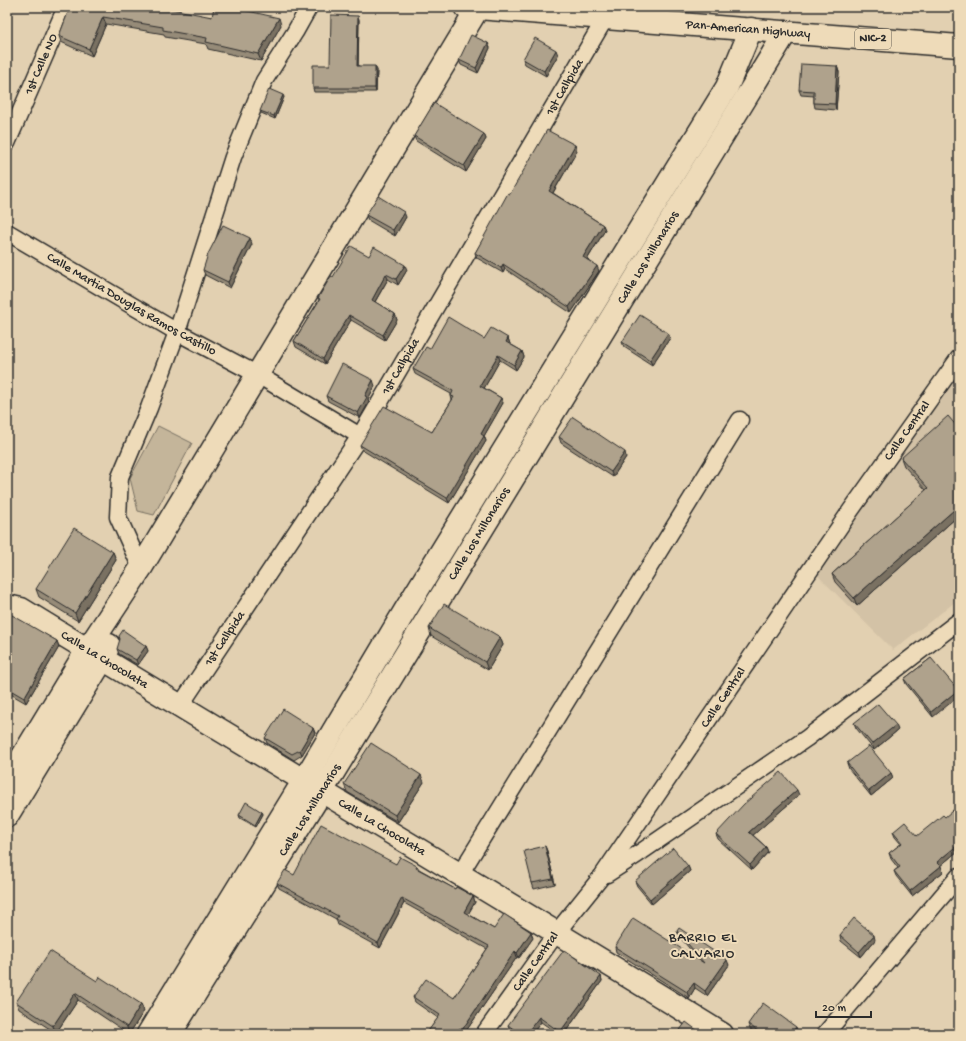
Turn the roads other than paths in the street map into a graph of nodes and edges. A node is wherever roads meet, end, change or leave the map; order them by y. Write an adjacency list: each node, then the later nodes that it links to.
1 (66, 7): 9 (street, 1st Calle NO)
2 (308, 7): 11 (street)
3 (471, 8): 4 (main road, Pan-American Highway / NIC-2); 13 (main road)
4 (510, 9): 5 (main road, Pan-American Highway / NIC-2)
5 (606, 17): 6 (main road, Pan-American Highway / NIC-2); 15 (street, 1st Callpida)
6 (751, 29): 7 (main road, Pan-American Highway / NIC-2); 23 (main road, Calle Los Millonarios)
7 (786, 32): 8 (main road, Pan-American Highway / NIC-2); 23 (main road, Calle Los Millonarios)
8 (959, 46)
9 (7, 143)
10 (7, 232): 11 (street, Calle Martia Douglas Ramos Castillo)
11 (178, 332): 13 (street, Calle Martia Douglas Ramos Castillo); 16 (street)
12 (959, 358): 26 (street, Calle Central)
13 (258, 375): 15 (street, Calle Martia Douglas Ramos Castillo); 16 (main road)
14 (740, 420): 25 (street)
15 (360, 436): 21 (street, 1st Callpida)
16 (141, 568): 20 (main road)
17 (7, 590): 18 (main road, Calle La Chocolata)
18 (14, 608): 20 (main road, Calle La Chocolata)
19 (959, 621): 26 (street)
20 (95, 654): 21 (main road, Calle La Chocolata); 22 (main road); 24 (main road)
21 (180, 706): 23 (main road, Calle La Chocolata)
22 (7, 782)
23 (313, 786): 25 (main road, Calle La Chocolata); 29 (main road, Calle Los Millonarios); 30 (main road, Calle Los Millonarios)
24 (7, 816)
25 (460, 874): 28 (main road, Calle La Chocolata)
26 (602, 876): 28 (street, Calle Central)
27 (959, 876): 33 (street)
28 (557, 932): 31 (street, Calle Central); 32 (main road, Calle La Chocolata)
29 (148, 1034)
30 (170, 1034)
31 (484, 1034)
32 (722, 1034)
33 (825, 1034)

